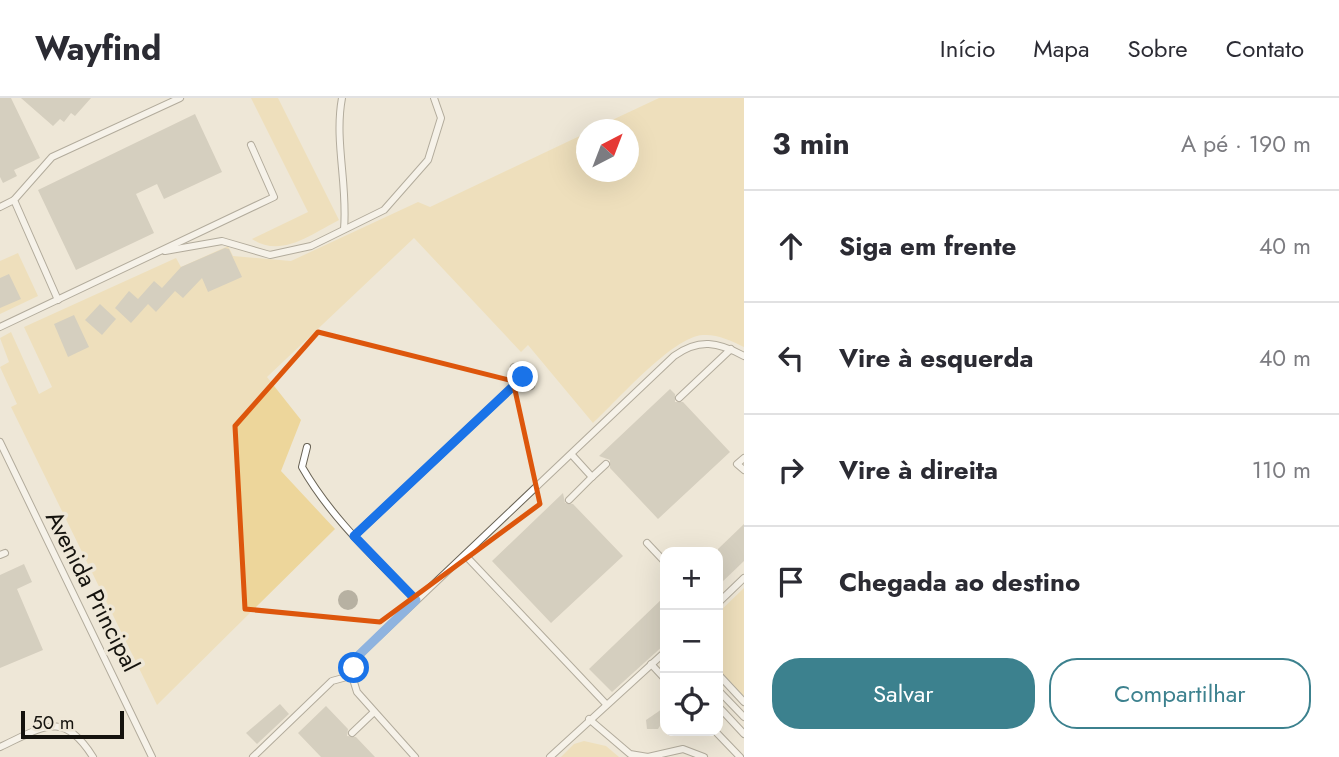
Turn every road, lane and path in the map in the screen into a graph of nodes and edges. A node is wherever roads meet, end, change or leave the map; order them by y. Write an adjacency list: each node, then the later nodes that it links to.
1 (180, 98): 5 (lane)
2 (342, 98): 7 (lane)
3 (434, 98): 7 (lane)
4 (251, 145): 8 (lane)
5 (14, 200): 6 (lane); 9 (lane)
6 (0, 206)
7 (344, 229): 8 (lane)
8 (165, 251): 9 (lane)
9 (58, 300): 10 (lane)
10 (0, 327)
11 (731, 349): 12 (lane); 16 (lane); 19 (lane)
12 (744, 356)
13 (514, 367): 14 (lane)
14 (523, 377): 15 (lane); 25 (lane)
15 (531, 386)
16 (679, 398)
17 (0, 442): 49 (lane, Avenida Principal)
18 (307, 447): 25 (lane)
19 (572, 455): 23 (lane); 27 (lane)
20 (744, 457): 22 (lane)
21 (606, 464): 23 (lane)
22 (744, 470)
23 (592, 477): 24 (lane)
24 (569, 500)
25 (354, 536): 31 (lane)
26 (647, 542): 28 (lane)
27 (465, 555): 31 (lane); 39 (lane)
28 (660, 556)
29 (744, 578): 30 (lane)
30 (723, 598)
31 (416, 600): 35 (lane)
32 (660, 656): 33 (lane)
33 (651, 664): 34 (lane); 39 (lane)
34 (660, 674)
35 (354, 675): 41 (lane); 50 (lane)
36 (723, 679): 38 (lane)
37 (723, 695): 42 (lane)
38 (744, 702)
39 (606, 704): 43 (lane)
40 (723, 711): 45 (lane)
41 (374, 712): 44 (lane); 51 (lane)
42 (744, 717)
43 (589, 719): 52 (lane); 53 (lane)
44 (352, 733)
45 (744, 734)
46 (720, 736): 55 (lane)
47 (0, 747): 48 (lane)
48 (93, 757)
49 (152, 757)
50 (253, 757)
51 (415, 757)
52 (550, 757)
53 (648, 757): 54 (lane)
54 (704, 757)
55 (740, 757)

